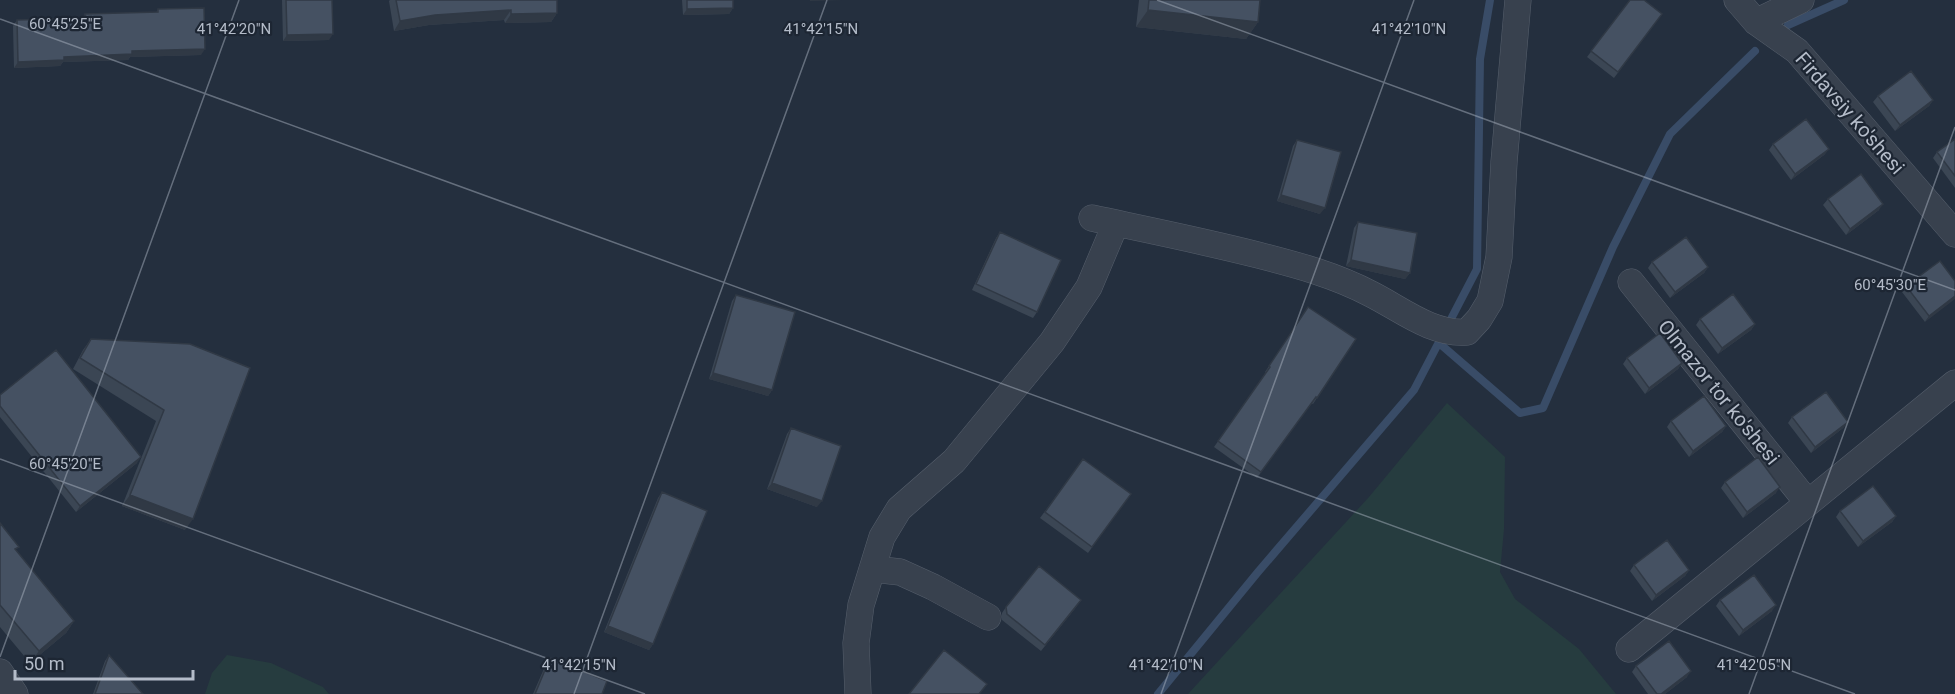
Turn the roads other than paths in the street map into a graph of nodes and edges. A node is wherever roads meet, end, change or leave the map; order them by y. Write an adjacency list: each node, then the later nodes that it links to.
1 (1518, 0): 9 (street)
2 (1737, 0): 4 (street, Firdavsiy ko'shesi)
3 (1801, 0): 4 (street)
4 (1756, 22): 5 (street, Firdavsiy ko'shesi)
5 (1955, 234)
6 (1631, 282): 8 (street, Olmazor tor ko'shesi)
7 (1955, 383): 8 (street)
8 (1808, 503): 11 (street)
9 (873, 569): 10 (street); 14 (street)
10 (988, 617)
11 (1629, 649)
12 (0, 672): 13 (street)
13 (15, 694)
14 (858, 694)

